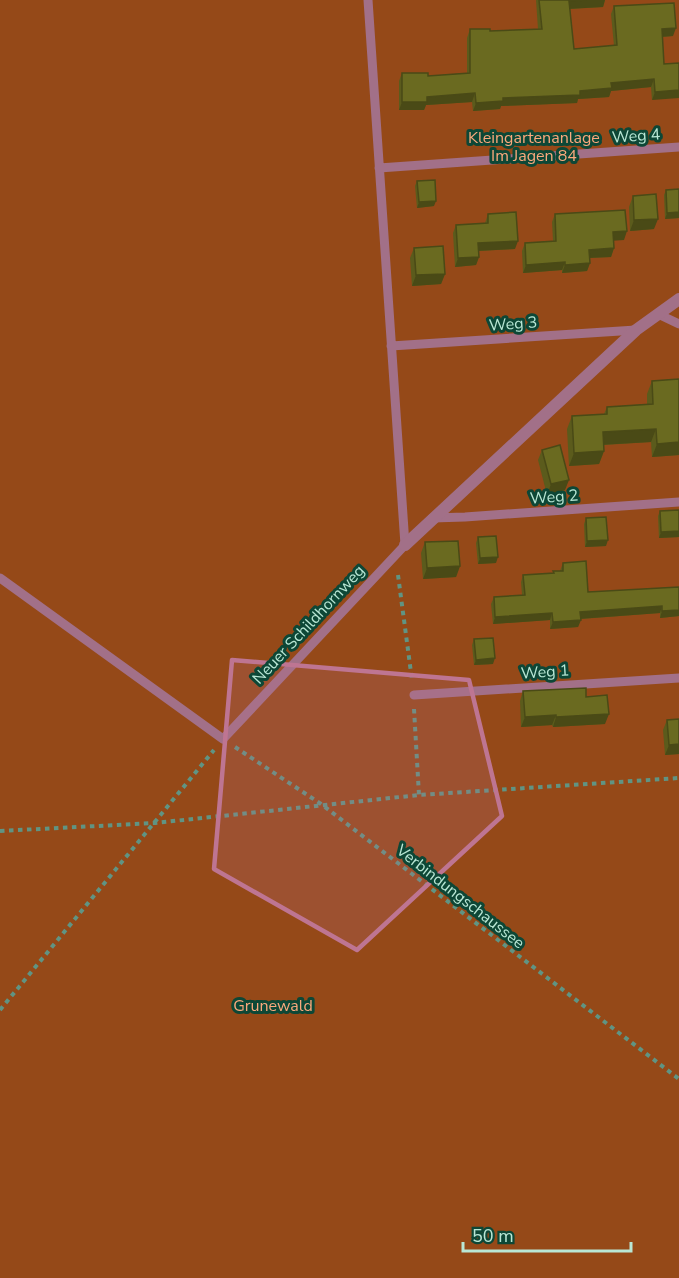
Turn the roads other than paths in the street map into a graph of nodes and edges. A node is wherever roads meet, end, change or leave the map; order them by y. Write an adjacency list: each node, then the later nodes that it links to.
1 (368, 0): 3 (lane)
2 (679, 147): 3 (lane, Weg 4)
3 (379, 168): 8 (lane)
4 (679, 299): 5 (street, Neuer Schildhornweg)
5 (658, 314): 6 (lane); 7 (street, Neuer Schildhornweg)
6 (679, 324)
7 (636, 330): 8 (lane, Weg 3); 10 (street, Neuer Schildhornweg)
8 (391, 346): 11 (lane)
9 (679, 502): 10 (lane, Weg 2)
10 (432, 518): 11 (street, Neuer Schildhornweg)
11 (405, 545): 12 (lane, Neuer Schildhornweg)
12 (0, 578)
13 (679, 678): 14 (lane, Weg 1)
14 (414, 695)

